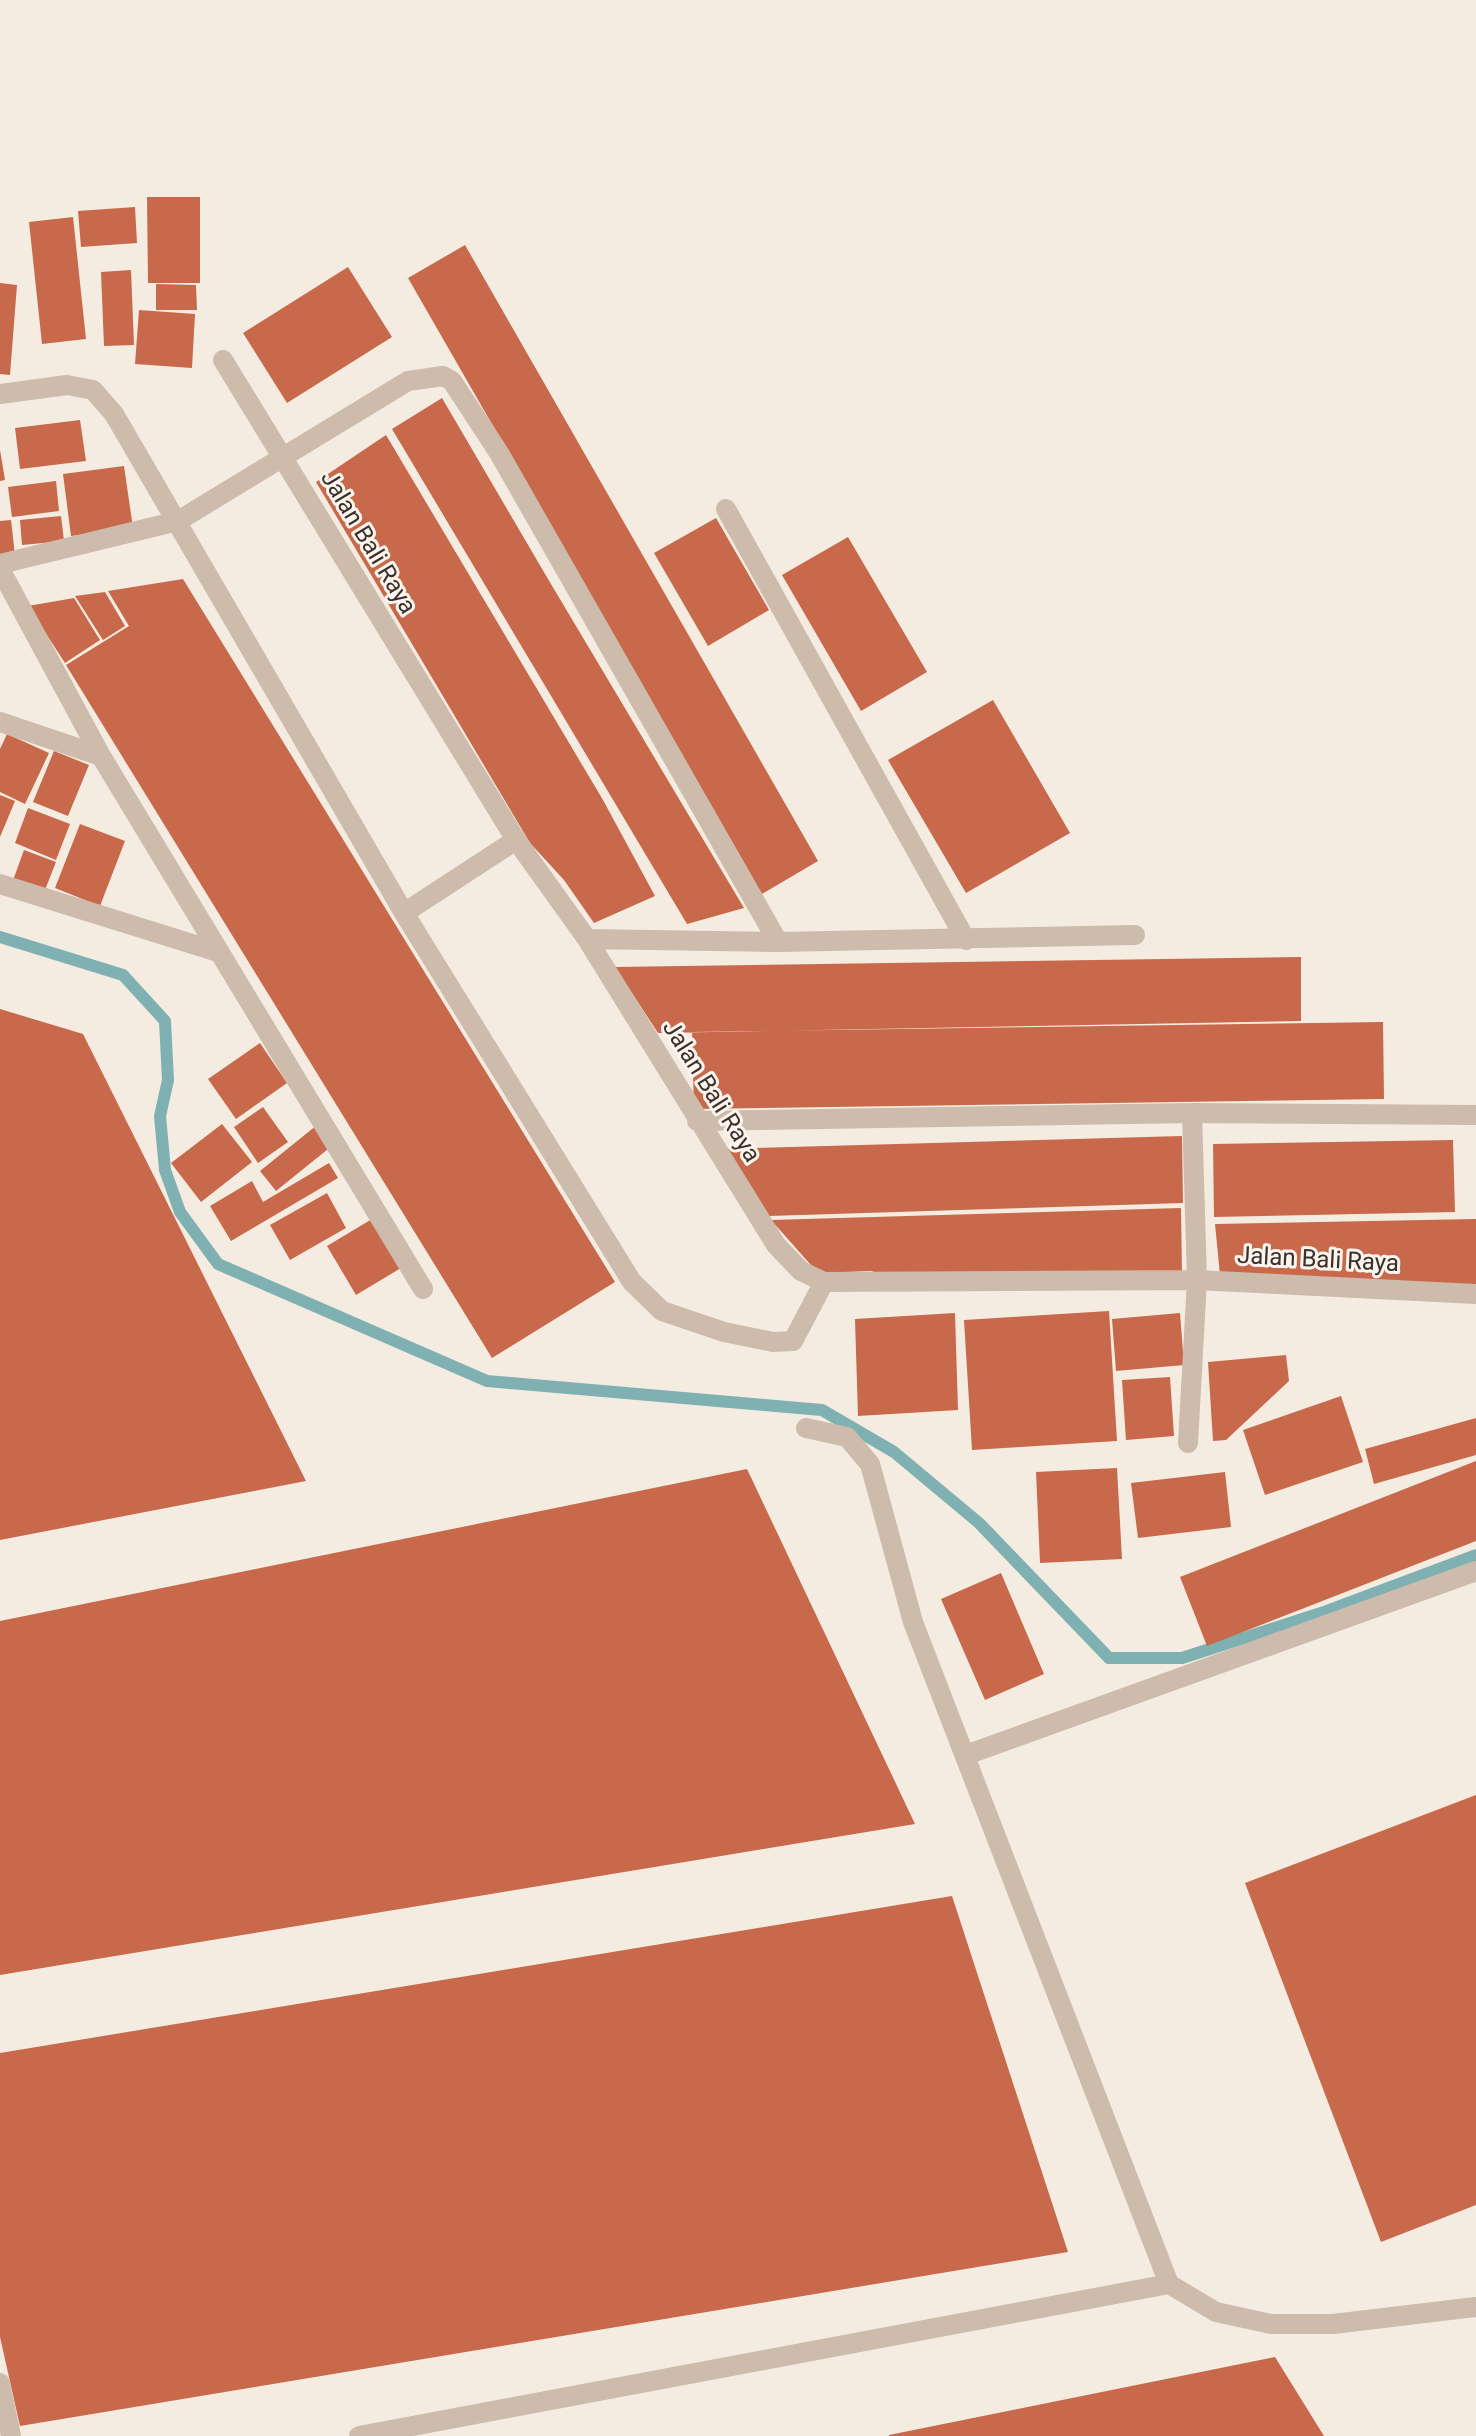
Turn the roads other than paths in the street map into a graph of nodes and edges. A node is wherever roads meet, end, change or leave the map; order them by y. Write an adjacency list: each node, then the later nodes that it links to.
1 (223, 360): 3 (street, Jalan Bali Raya)
2 (0, 394): 5 (street)
3 (285, 457): 5 (street); 9 (street, Jalan Bali Raya); 15 (street)
4 (726, 509): 14 (street)
5 (178, 521): 6 (street); 11 (street)
6 (0, 566): 8 (street)
7 (0, 722): 8 (street)
8 (101, 756): 16 (street)
9 (516, 840): 11 (street); 13 (street, Jalan Bali Raya)
10 (0, 884): 16 (street)
11 (404, 913): 21 (street)
12 (1135, 935): 14 (street)
13 (587, 939): 15 (street); 19 (street, Jalan Bali Raya)
14 (966, 940): 15 (street)
15 (778, 942)
16 (218, 952): 22 (street)
17 (1192, 1113): 18 (street); 19 (street); 20 (street)
18 (1476, 1115)
19 (697, 1121): 21 (street, Jalan Bali Raya)
20 (1197, 1280): 21 (street, Jalan Bali Raya); 23 (street, Jalan Bali Raya); 25 (street)
21 (824, 1282)
22 (423, 1289)
23 (1476, 1294)
24 (806, 1428): 27 (street)
25 (1188, 1443)
26 (1476, 1571): 27 (street)
27 (966, 1755): 28 (street)
28 (1169, 2284): 29 (street); 32 (street)
29 (1476, 2307)
30 (0, 2383): 31 (street)
31 (11, 2436)
32 (359, 2436)

